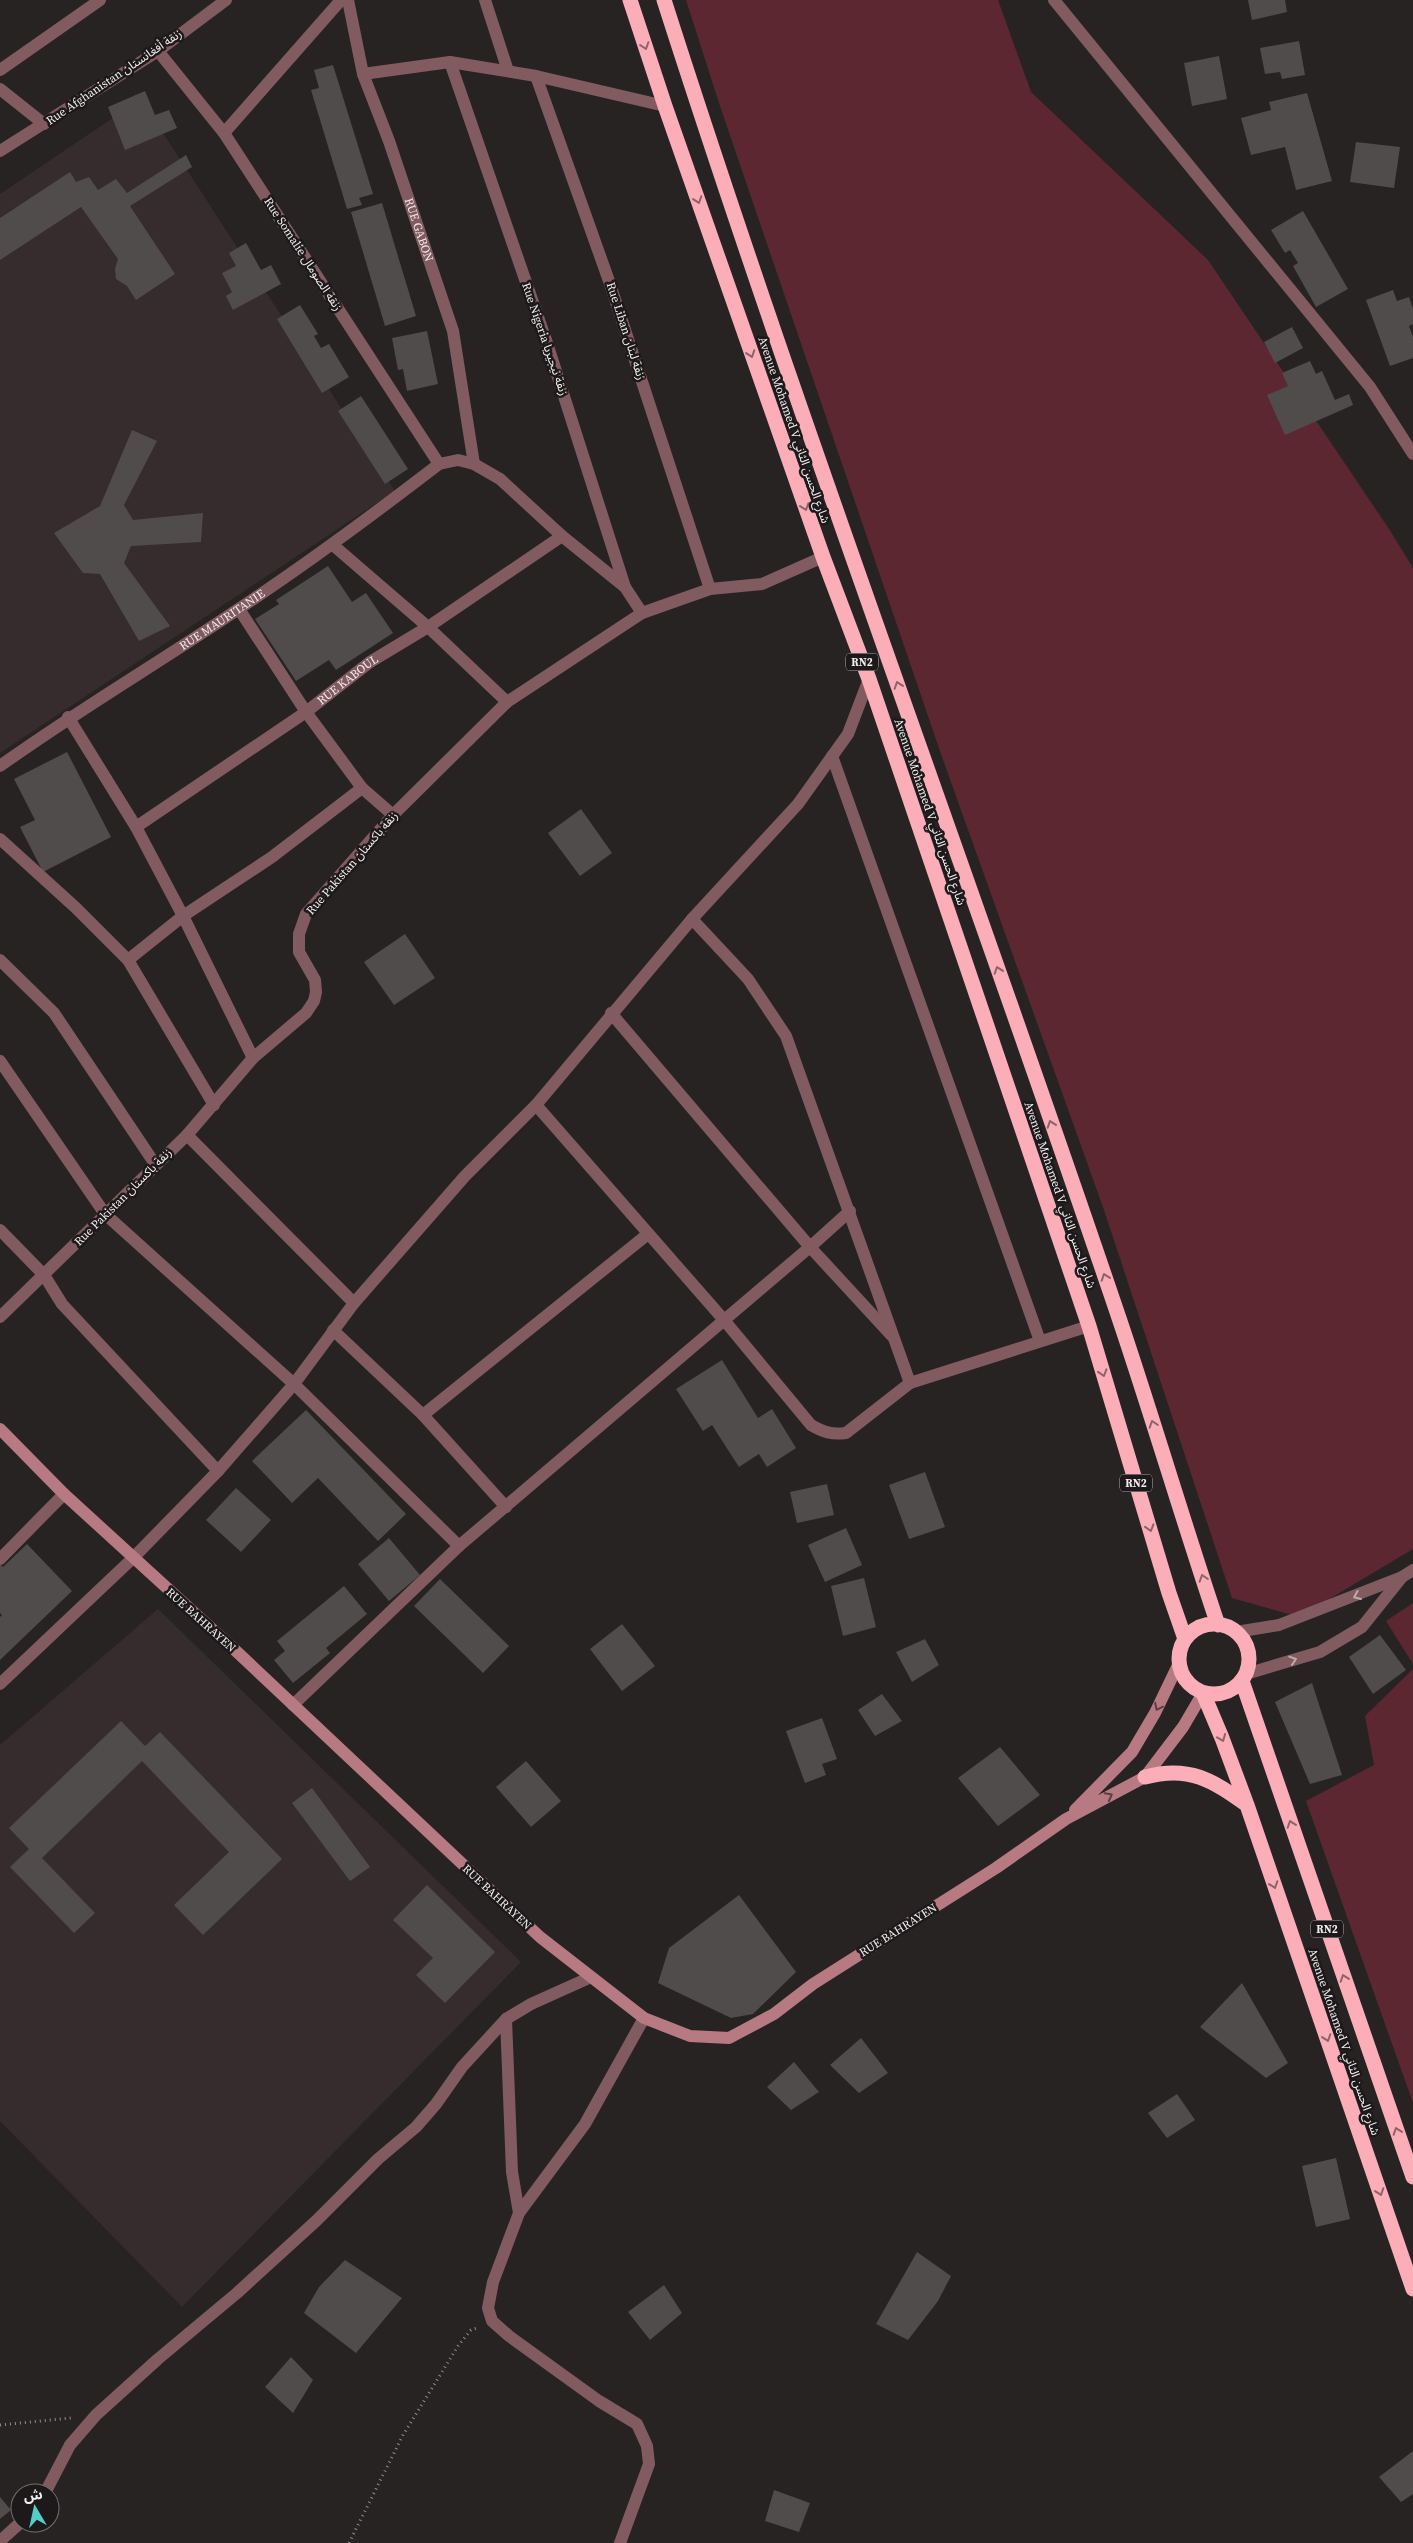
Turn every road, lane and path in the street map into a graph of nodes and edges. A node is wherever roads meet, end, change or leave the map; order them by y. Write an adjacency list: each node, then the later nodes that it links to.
1 (100, 0): 11 (street)
2 (226, 0): 9 (street, Rue Afghanistan زنقة أفغانستان)
3 (341, 0): 18 (street)
4 (348, 0): 13 (street, RUE GABON)
5 (486, 0): 12 (street)
6 (630, 0): 16 (highway, Avenue Mohamed V شارع الحسن الثاني / RN2, one-way to 16)
7 (664, 0): 77 (highway, Avenue Mohamed V شارع الحسن الثاني / RN2, one-way to 7)
8 (1054, 0): 20 (street)
9 (158, 51): 17 (street, Rue Afghanistan زنقة أفغانستان); 18 (street, Rue Somalie زنقة الصومال)
10 (450, 62): 12 (street); 13 (street); 26 (street, Rue Nigeria زنقة نيجيريا)
11 (0, 70)
12 (508, 71): 14 (street)
13 (363, 74): 22 (street, RUE GABON)
14 (536, 76): 16 (street); 27 (street, Rue Liban زنقة لبنان)
15 (0, 89): 17 (street)
16 (665, 106): 25 (highway, Avenue Mohamed V شارع الحسن الثاني / RN2, one-way to 25)
17 (44, 124): 19 (street, Rue Afghanistan زنقة أفغانستان)
18 (224, 133): 21 (street, Rue Somalie زنقة الصومال)
19 (0, 151)
20 (1413, 454)
21 (439, 464): 22 (street); 24 (street, RUE MAURITANIE)
22 (474, 464): 23 (street)
23 (562, 536): 26 (street); 30 (street, RUE KABOUL)
24 (333, 545): 28 (street, RUE MAURITANIE); 30 (street)
25 (823, 557): 27 (street, Rue Pakistan زنقة باكستان); 31 (highway, Avenue Mohamed V شارع الحسن الثاني / RN2)
26 (625, 588): 29 (street, Rue Nigeria زنقة نيجيريا)
27 (710, 589): 29 (street, Rue Pakistan زنقة باكستان)
28 (238, 609): 33 (street); 34 (street, RUE MAURITANIE)
29 (642, 613): 32 (street, Rue Pakistan زنقة باكستان)
30 (428, 627): 32 (street); 33 (street, RUE KABOUL)
31 (869, 679): 35 (street); 61 (highway, Avenue Mohamed V شارع الحسن الثاني / RN2)
32 (506, 702): 38 (street, Rue Pakistan زنقة باكستان)
33 (306, 712): 37 (street); 39 (street, RUE KABOUL)
34 (68, 717): 36 (street, RUE MAURITANIE); 39 (street)
35 (832, 756): 42 (street); 64 (street)
36 (0, 766)
37 (362, 788): 38 (street); 41 (street)
38 (393, 815): 46 (street, Rue Pakistan زنقة باكستان)
39 (136, 827): 41 (street)
40 (0, 839): 44 (street)
41 (183, 916): 44 (street); 46 (street)
42 (692, 918): 45 (street); 52 (street)
43 (0, 960): 51 (street)
44 (128, 960): 48 (street)
45 (611, 1014): 49 (street); 56 (street)
46 (253, 1058): 48 (street, Rue Pakistan زنقة باكستان)
47 (0, 1062): 53 (street)
48 (214, 1105): 50 (street, Rue Pakistan زنقة باكستان)
49 (536, 1105): 55 (street); 58 (street)
50 (187, 1134): 51 (street, Rue Pakistan زنقة باكستان); 58 (street)
51 (155, 1164): 53 (street, Rue Pakistan زنقة باكستان)
52 (850, 1211): 56 (street); 63 (street)
53 (105, 1214): 57 (street, Rue Pakistan زنقة باكستان); 65 (street)
54 (0, 1230): 57 (street)
55 (648, 1234): 60 (street); 67 (street)
56 (810, 1247): 60 (street); 63 (street)
57 (44, 1275): 59 (street, Rue Pakistan زنقة باكستان); 69 (street)
58 (354, 1304): 62 (street)
59 (2, 1311)
60 (724, 1320): 66 (street); 71 (street)
61 (1089, 1326): 64 (street); 79 (highway, Avenue Mohamed V شارع الحسن الثاني / RN2, one-way to 79)
62 (333, 1330): 65 (street); 67 (street)
63 (896, 1340): 66 (street)
64 (1040, 1341): 66 (street)
65 (294, 1384): 69 (street); 72 (street)
66 (910, 1384)
67 (423, 1415): 71 (street)
68 (0, 1429): 70 (street, RUE BAHRAYEN)
69 (218, 1471): 73 (street)
70 (64, 1494): 73 (street, RUE BAHRAYEN); 74 (street)
71 (506, 1507): 72 (street)
72 (458, 1546): 84 (street)
73 (133, 1558): 82 (street); 84 (street, RUE BAHRAYEN)
74 (0, 1560)
75 (1413, 1570): 76 (street)
76 (1402, 1577): 78 (street, one-way to 78); 81 (street, one-way to 76)
77 (1218, 1625): 78 (highway); 79 (highway)
78 (1236, 1632): 81 (highway, RN2)
79 (1185, 1639): 80 (highway)
80 (1179, 1663): 83 (highway, RN2); 87 (street, RUE BAHRAYEN, one-way to 87)
81 (1244, 1677): 83 (highway); 91 (highway, Avenue Mohamed V شارع الحسن الثاني / RN2, one-way to 81)
82 (0, 1684)
83 (1203, 1693): 85 (street, RUE BAHRAYEN); 86 (highway, Avenue Mohamed V شارع الحسن الثاني / RN2, one-way to 86)
84 (293, 1705): 88 (street, RUE BAHRAYEN)
85 (1145, 1777): 86 (highway); 87 (street, RUE BAHRAYEN, one-way to 85)
86 (1247, 1805): 93 (highway, Avenue Mohamed V شارع الحسن الثاني / RN2, one-way to 93)
87 (1066, 1819): 89 (street, RUE BAHRAYEN)
88 (591, 1977): 89 (street, RUE BAHRAYEN); 90 (street)
89 (644, 2018): 92 (street)
90 (506, 2019): 92 (street); 95 (street)
91 (1413, 2177)
92 (519, 2213): 94 (street)
93 (1413, 2289)
94 (492, 2321): 100 (path); 101 (street)
95 (96, 2415): 96 (path); 97 (street)
96 (0, 2425)
97 (51, 2483)
98 (10, 2532): 99 (street)
99 (0, 2541)
100 (349, 2543)
101 (620, 2543)

